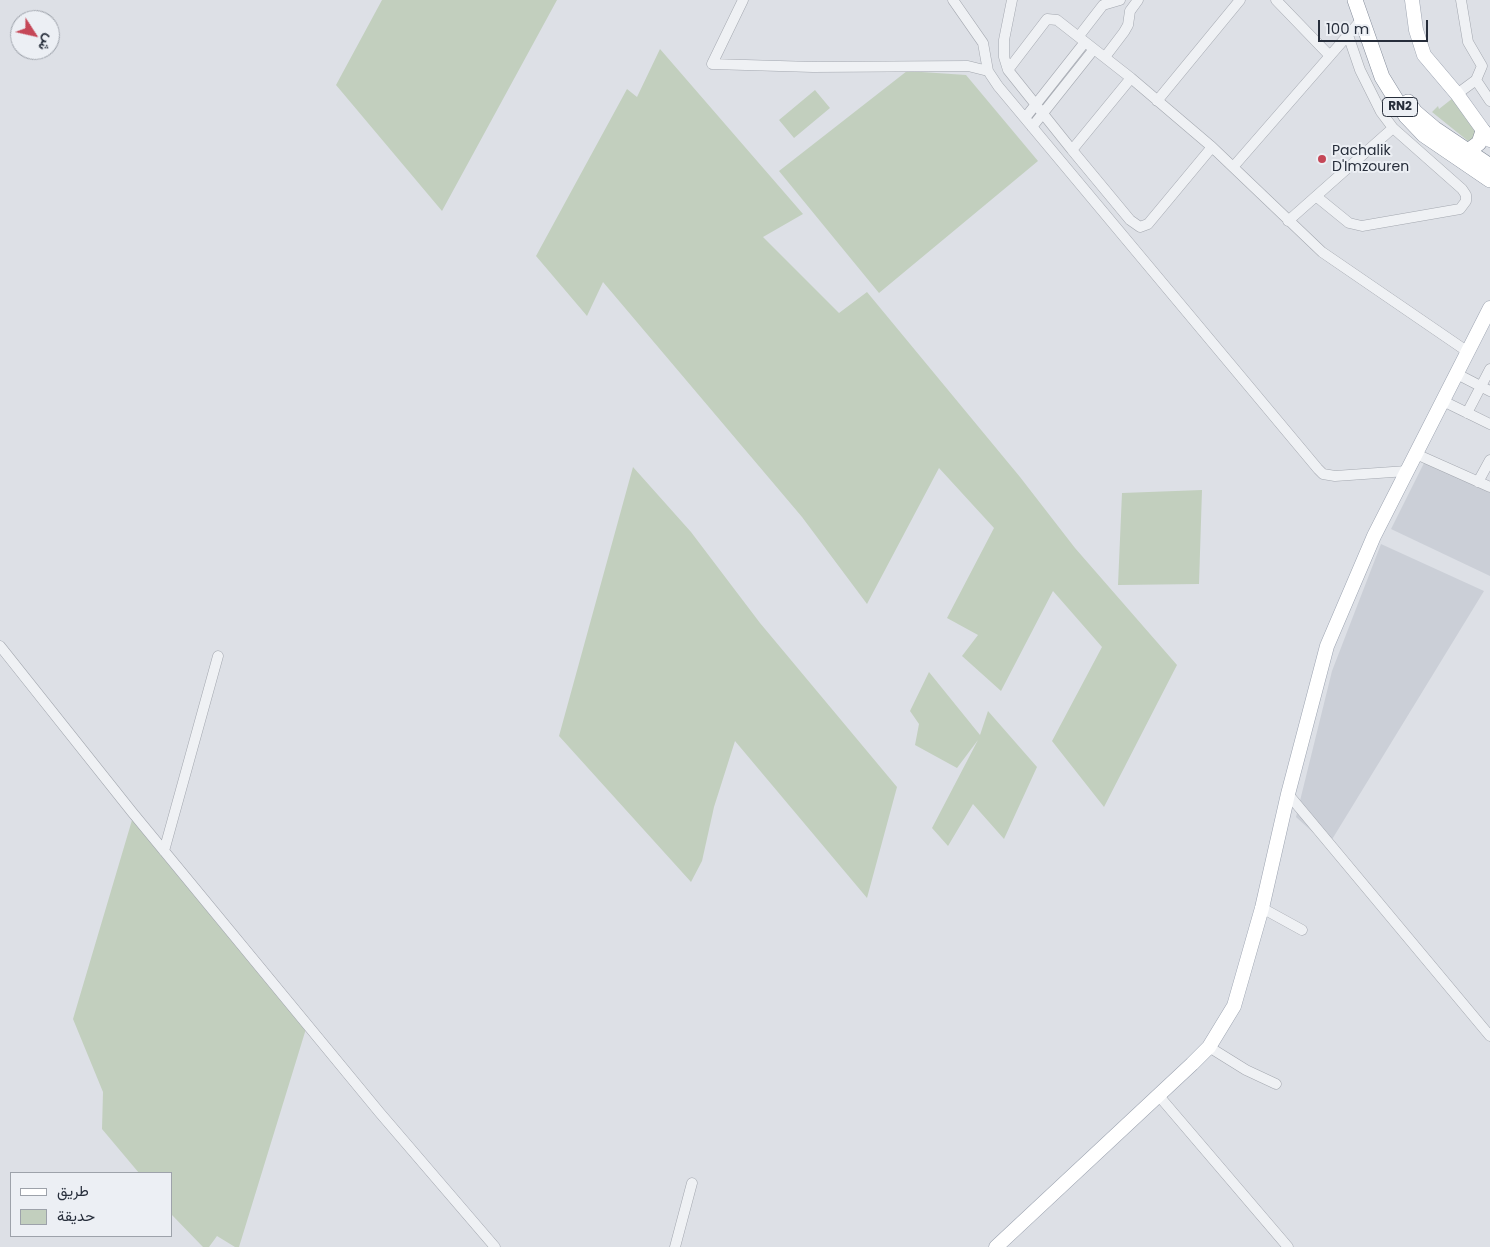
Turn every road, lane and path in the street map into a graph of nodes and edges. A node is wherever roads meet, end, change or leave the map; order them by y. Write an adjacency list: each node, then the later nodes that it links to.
1 (743, 0): 20 (street)
2 (954, 0): 20 (street)
3 (1012, 0): 21 (street)
4 (1138, 0): 13 (street)
5 (1276, 0): 18 (street)
6 (1355, 0): 14 (highway, RN2)
7 (1364, 0): 34 (highway, RN2)
8 (1412, 0): 24 (main road)
9 (1461, 0): 23 (street)
10 (1119, 1): 12 (street); 13 (street)
11 (1238, 1): 25 (street)
12 (1103, 2): 16 (street)
13 (1130, 11): 19 (street)
14 (1362, 19): 15 (street); 37 (highway, RN2)
15 (1348, 35): 18 (street); 30 (street)
16 (1082, 39): 17 (street); 21 (street); 27 (street)
17 (1094, 49): 19 (street); 27 (street)
18 (1329, 55): 35 (street)
19 (1105, 57): 22 (street)
20 (988, 70): 28 (street)
21 (1008, 70): 27 (street)
22 (1131, 78): 25 (street); 33 (street)
23 (1476, 80): 24 (street); 26 (street)
24 (1457, 94): 31 (main road)
25 (1157, 101): 32 (street)
26 (1490, 101)
27 (1038, 110): 28 (street); 29 (street); 33 (street)
28 (1025, 118): 29 (street)
29 (1032, 127): 50 (street)
30 (1393, 128): 38 (street); 38 (street)
31 (1487, 136): 34 (highway)
32 (1212, 147): 33 (street); 35 (street)
33 (1072, 150)
34 (1468, 152): 36 (highway, RN2)
35 (1234, 166): 39 (street)
36 (1490, 166)
37 (1490, 180)
38 (1317, 197): 39 (street)
39 (1288, 221): 41 (street)
40 (1490, 308): 41 (main road)
41 (1468, 352): 43 (main road)
42 (1490, 369): 44 (street)
43 (1456, 374): 44 (street); 45 (main road)
44 (1486, 389): 46 (street)
45 (1443, 401): 46 (street); 48 (main road)
46 (1467, 413): 47 (street)
47 (1490, 424)
48 (1416, 454): 50 (main road); 51 (street)
49 (1490, 460): 51 (street)
50 (1407, 471): 55 (main road)
51 (1478, 482): 52 (street)
52 (1490, 487)
53 (0, 646): 56 (street)
54 (218, 656): 56 (street)
55 (1288, 794): 57 (main road); 59 (street)
56 (164, 851): 64 (street)
57 (1262, 908): 58 (street); 60 (main road)
58 (1302, 930)
59 (1490, 1036)
60 (1208, 1047): 61 (street); 62 (main road)
61 (1276, 1084)
62 (1159, 1096): 66 (main road); 67 (street)
63 (692, 1183): 65 (street)
64 (495, 1247)
65 (674, 1247)
66 (996, 1247)
67 (1288, 1247)

